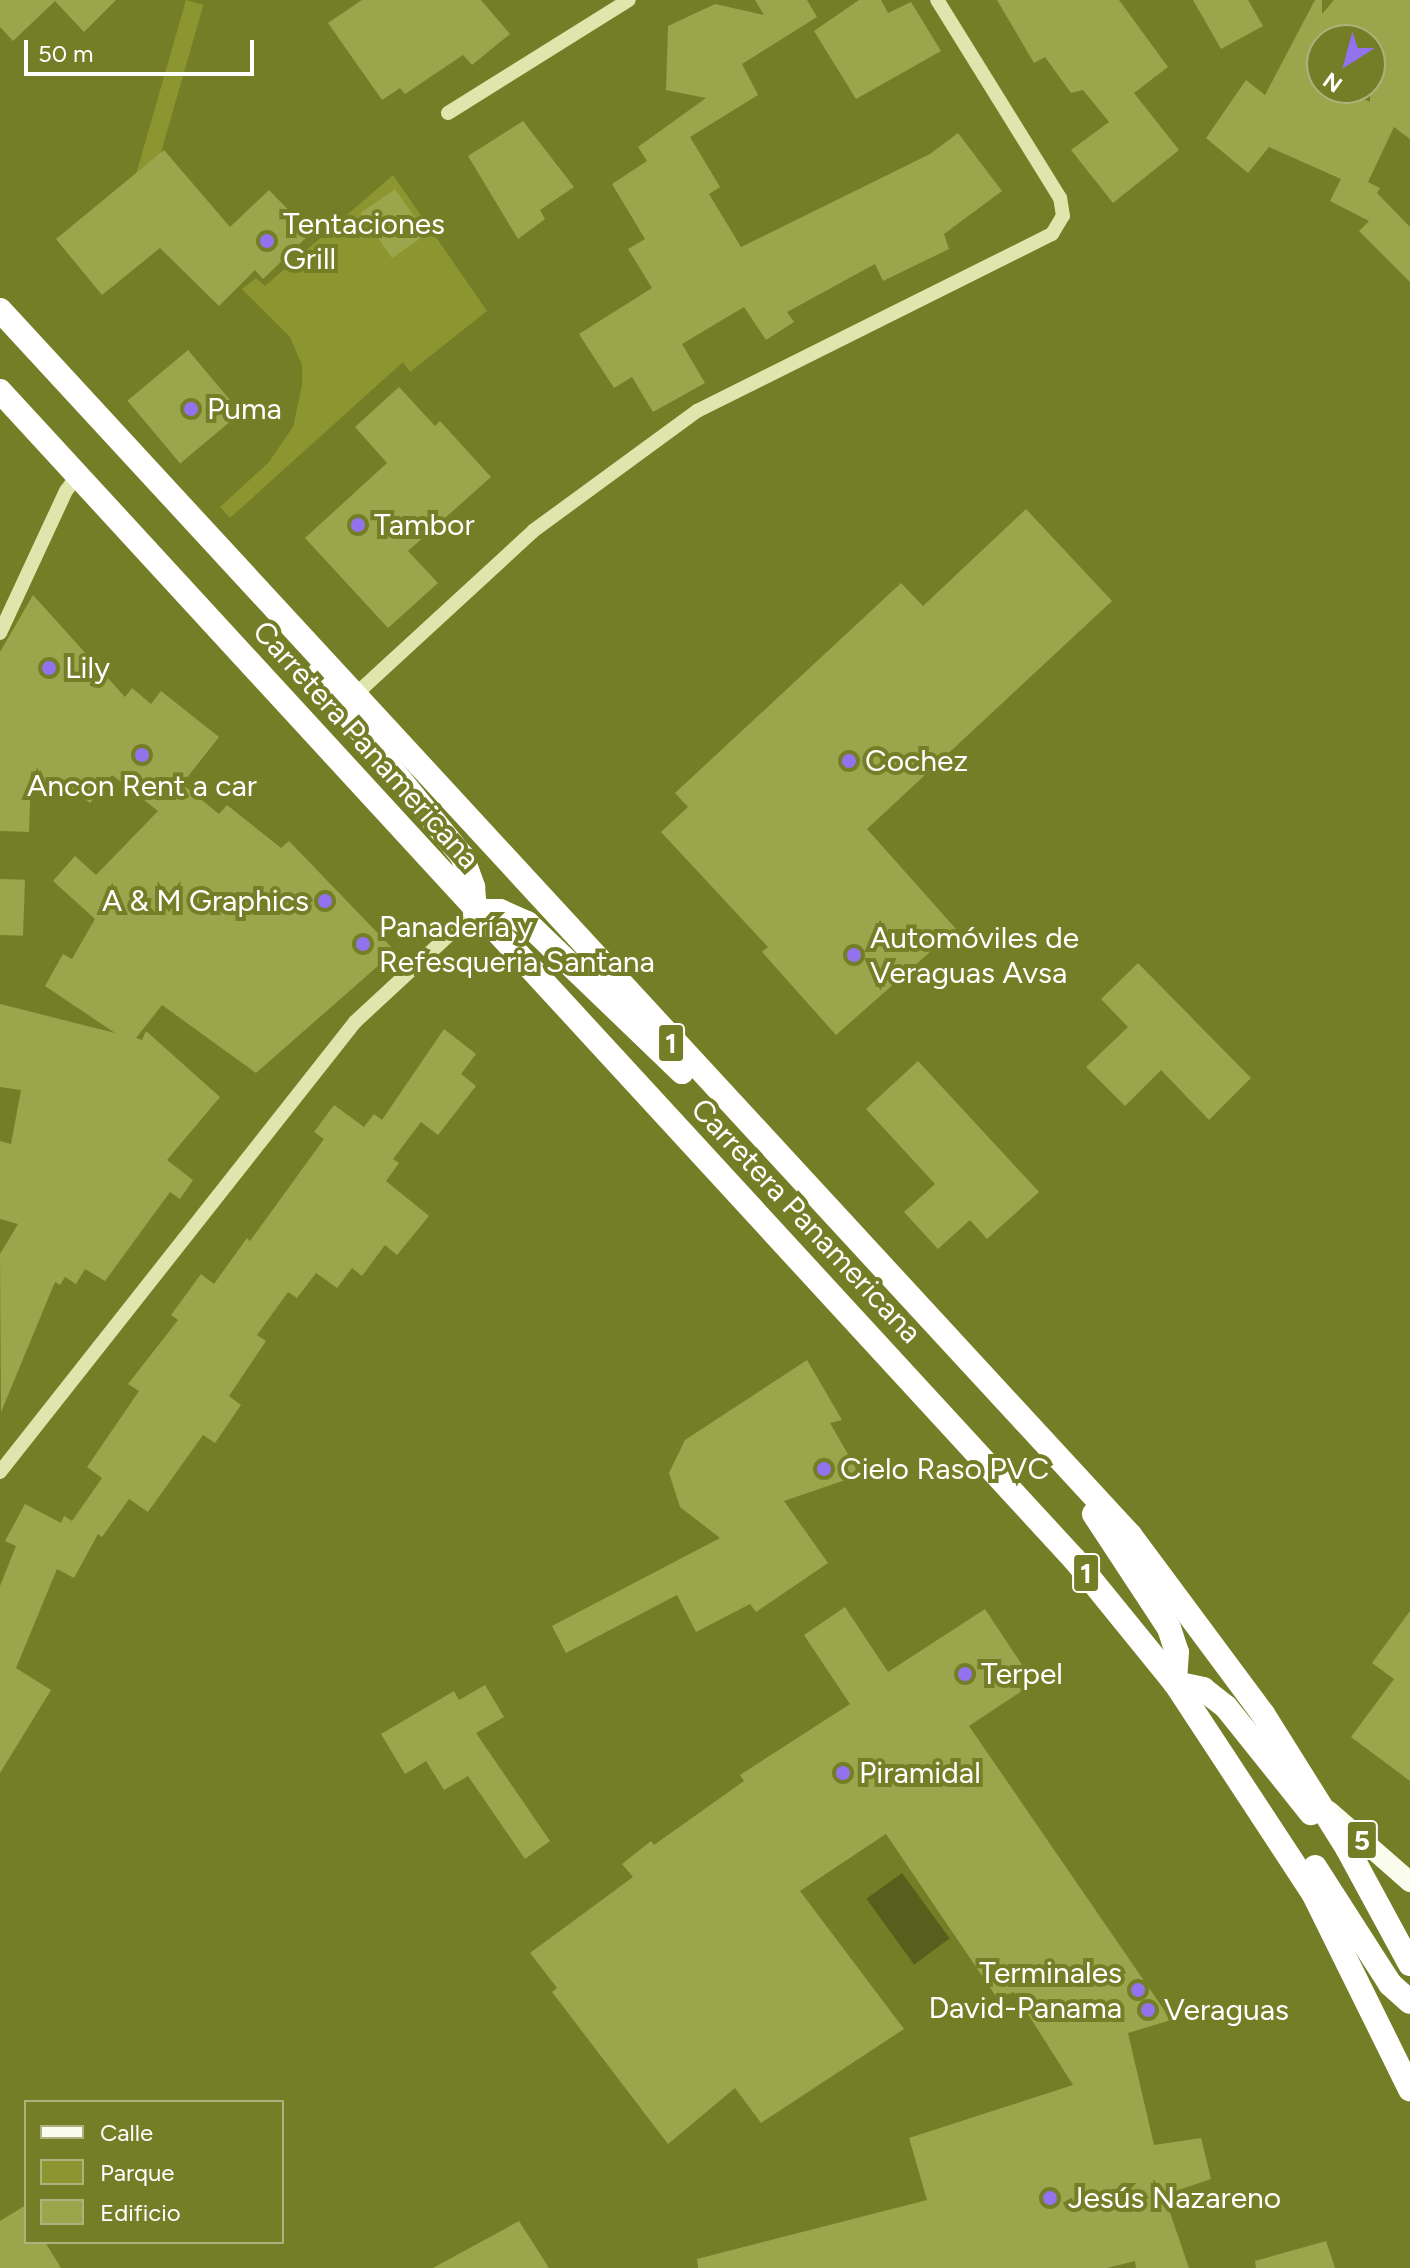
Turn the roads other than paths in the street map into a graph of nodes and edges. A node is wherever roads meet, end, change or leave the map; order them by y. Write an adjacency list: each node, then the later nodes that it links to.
1 (629, 0): 3 (street)
2 (937, 0): 9 (street)
3 (448, 113)
4 (0, 310): 7 (highway, Carretera Panamericana / 1)
5 (0, 391): 6 (highway, Carretera Panamericana / 1)
6 (77, 476): 8 (street); 10 (highway, Carretera Panamericana / 1)
7 (287, 621): 9 (highway, Carretera Panamericana / 1); 10 (highway)
8 (0, 633)
9 (356, 694): 11 (highway, Carretera Panamericana / 1)
10 (475, 911): 11 (highway); 13 (street); 14 (highway, Carretera Panamericana / 1)
11 (755, 1132): 12 (highway, Carretera Panamericana / 1)
12 (1049, 1445): 14 (highway); 15 (highway, Carretera Panamericana / 1)
13 (0, 1472)
14 (1175, 1683): 16 (highway, Carretera Panamericana / 1); 17 (highway)
15 (1314, 1797): 17 (highway, Carretera Panamericana / 1); 18 (main road, 5)
16 (1252, 1798): 20 (highway); 21 (highway, Carretera Panamericana / 1)
17 (1347, 1848): 19 (highway, Carretera Panamericana / 1)
18 (1410, 1882)
19 (1410, 1964)
20 (1410, 2002)
21 (1410, 2089)

